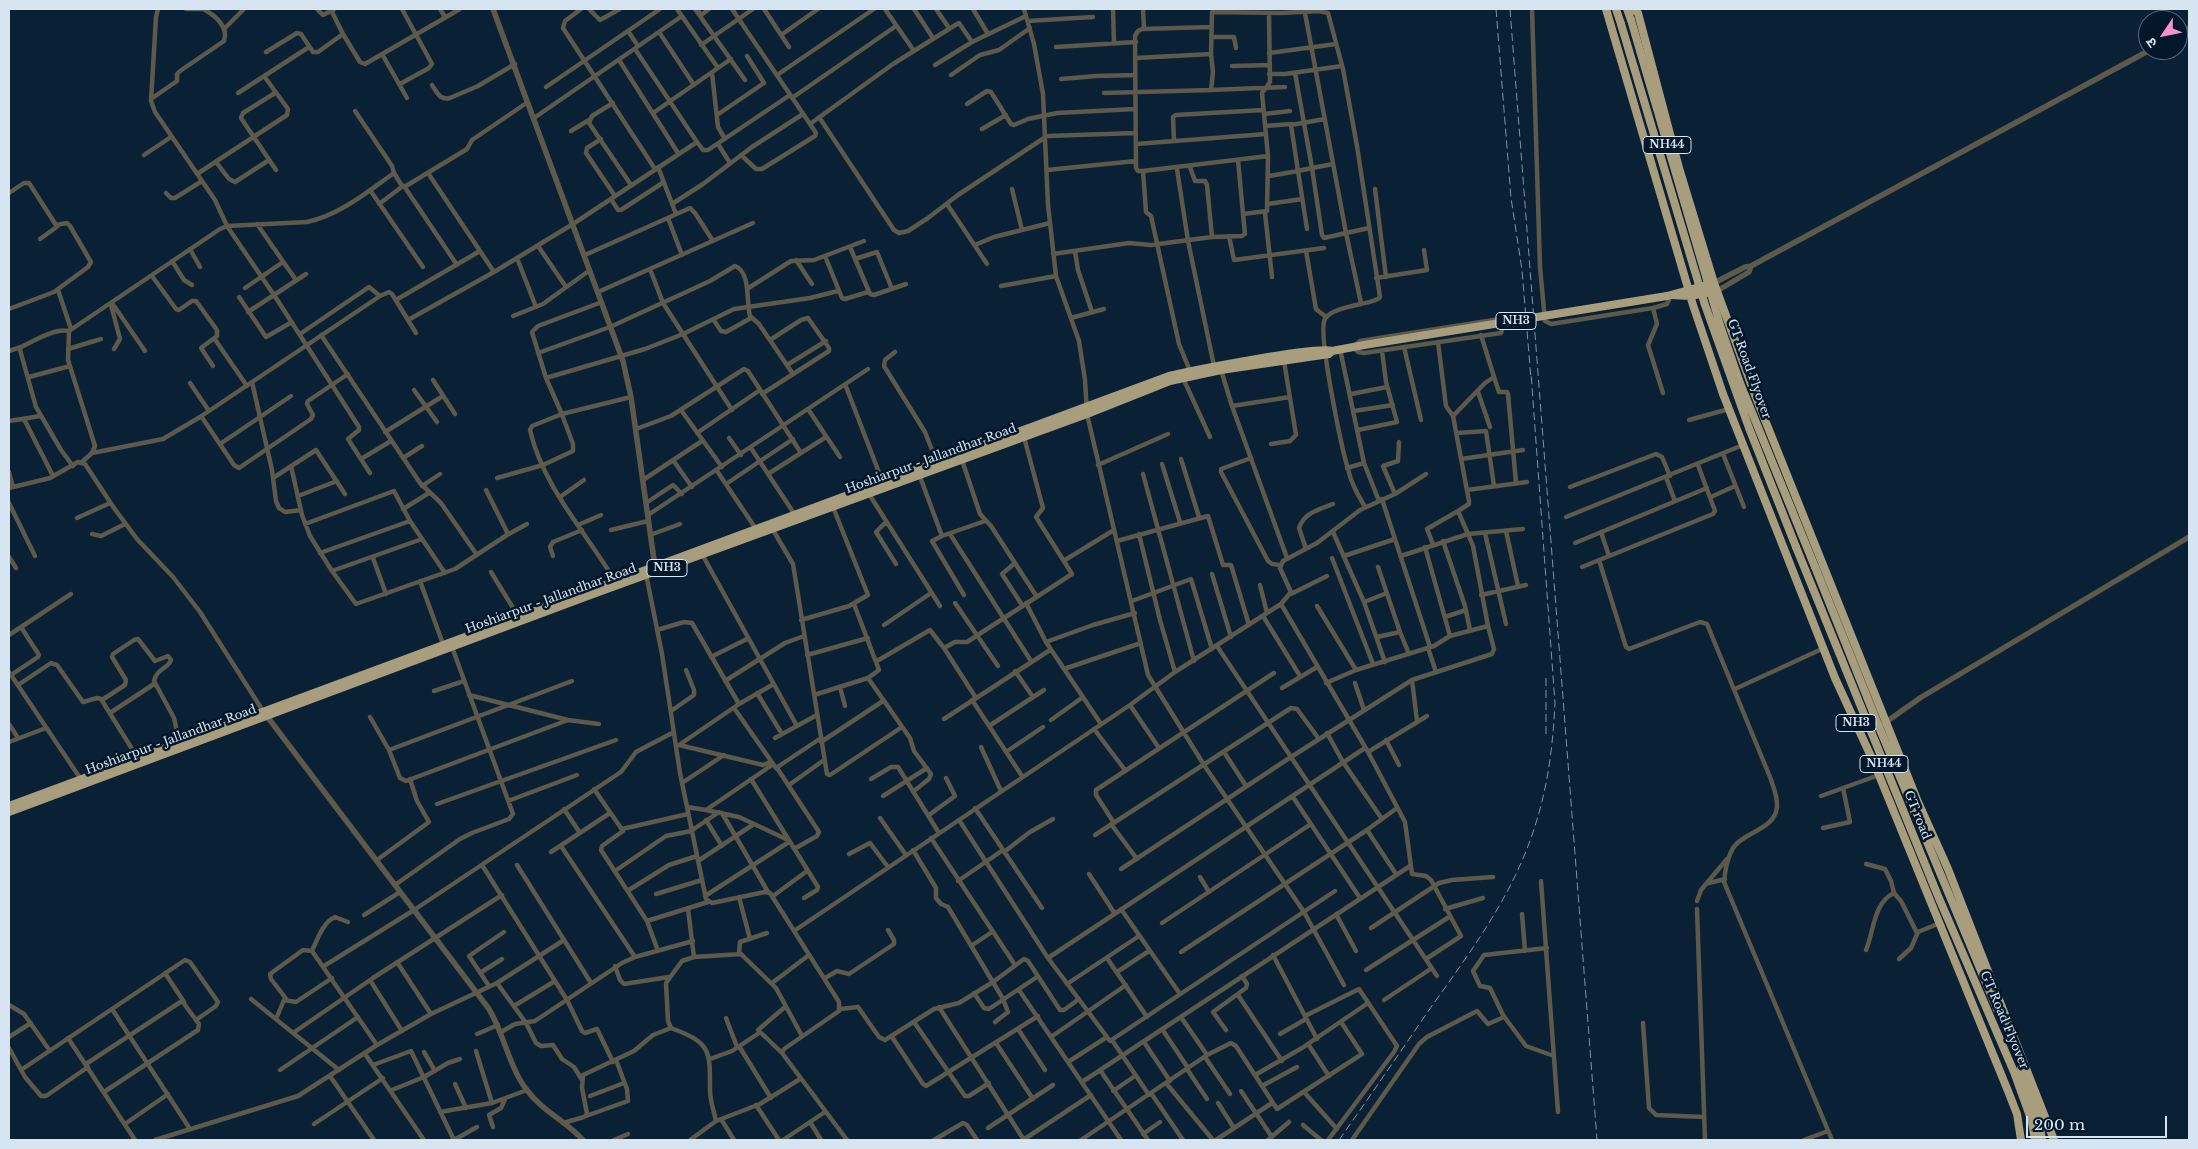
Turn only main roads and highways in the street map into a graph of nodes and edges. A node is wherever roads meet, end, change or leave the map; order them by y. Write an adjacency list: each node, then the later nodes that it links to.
1 (1606, 9): 6 (highway)
2 (1616, 9): 18 (highway, GT Road Flyover / NH44, bridge)
3 (1627, 9): 21 (highway, GT Road Flyover / NH44, bridge)
4 (1633, 9): 5 (highway)
5 (1706, 253): 6 (highway); 7 (highway)
6 (1682, 268): 8 (highway); 9 (highway)
7 (1716, 287): 8 (highway, NH3); 10 (highway, NH3)
8 (1689, 292): 9 (highway, NH3); 11 (highway, NH3)
9 (1672, 294): 12 (highway, Hoshiarpur - Jallandhar Road / NH3, bridge)
10 (1725, 313): 11 (highway); 21 (highway, NH3)
11 (1699, 323): 17 (highway, NH3)
12 (1330, 351): 13 (highway, Hoshiarpur - Jallandhar Road / NH3); 13 (highway, Hoshiarpur - Jallandhar Road / NH3)
13 (1217, 368): 14 (highway, Hoshiarpur - Jallandhar Road / NH3); 14 (highway, Hoshiarpur - Jallandhar Road / NH3)
14 (1087, 411): 15 (highway, Hoshiarpur - Jallandhar Road / NH3); 15 (highway, Hoshiarpur - Jallandhar Road / NH3)
15 (666, 566): 16 (highway, Hoshiarpur - Jallandhar Road / NH3); 16 (highway, Hoshiarpur - Jallandhar Road / NH3)
16 (645, 574): 19 (highway, Hoshiarpur - Jallandhar Road / NH3); 19 (highway, Hoshiarpur - Jallandhar Road / NH3)
17 (1801, 592): 18 (highway); 25 (highway, NH3)
18 (1823, 616): 24 (highway, GT road / NH44)
19 (447, 645): 20 (highway, Hoshiarpur - Jallandhar Road / NH3)
20 (265, 714): 22 (highway, Hoshiarpur - Jallandhar Road / NH3); 23 (highway, Hoshiarpur - Jallandhar Road / NH3)
21 (1882, 725): 26 (highway, GT road / NH44); 27 (highway, NH3)
22 (9, 806)
23 (9, 812)
24 (1944, 912): 25 (highway); 28 (highway, GT Road Flyover / NH44)
25 (1940, 923): 29 (highway, NH3)
26 (1965, 936): 27 (highway); 28 (highway, GT Road Flyover / NH44)
27 (1979, 949): 30 (highway, NH3)
28 (2037, 1139)
29 (2021, 1140)
30 (2054, 1140)

